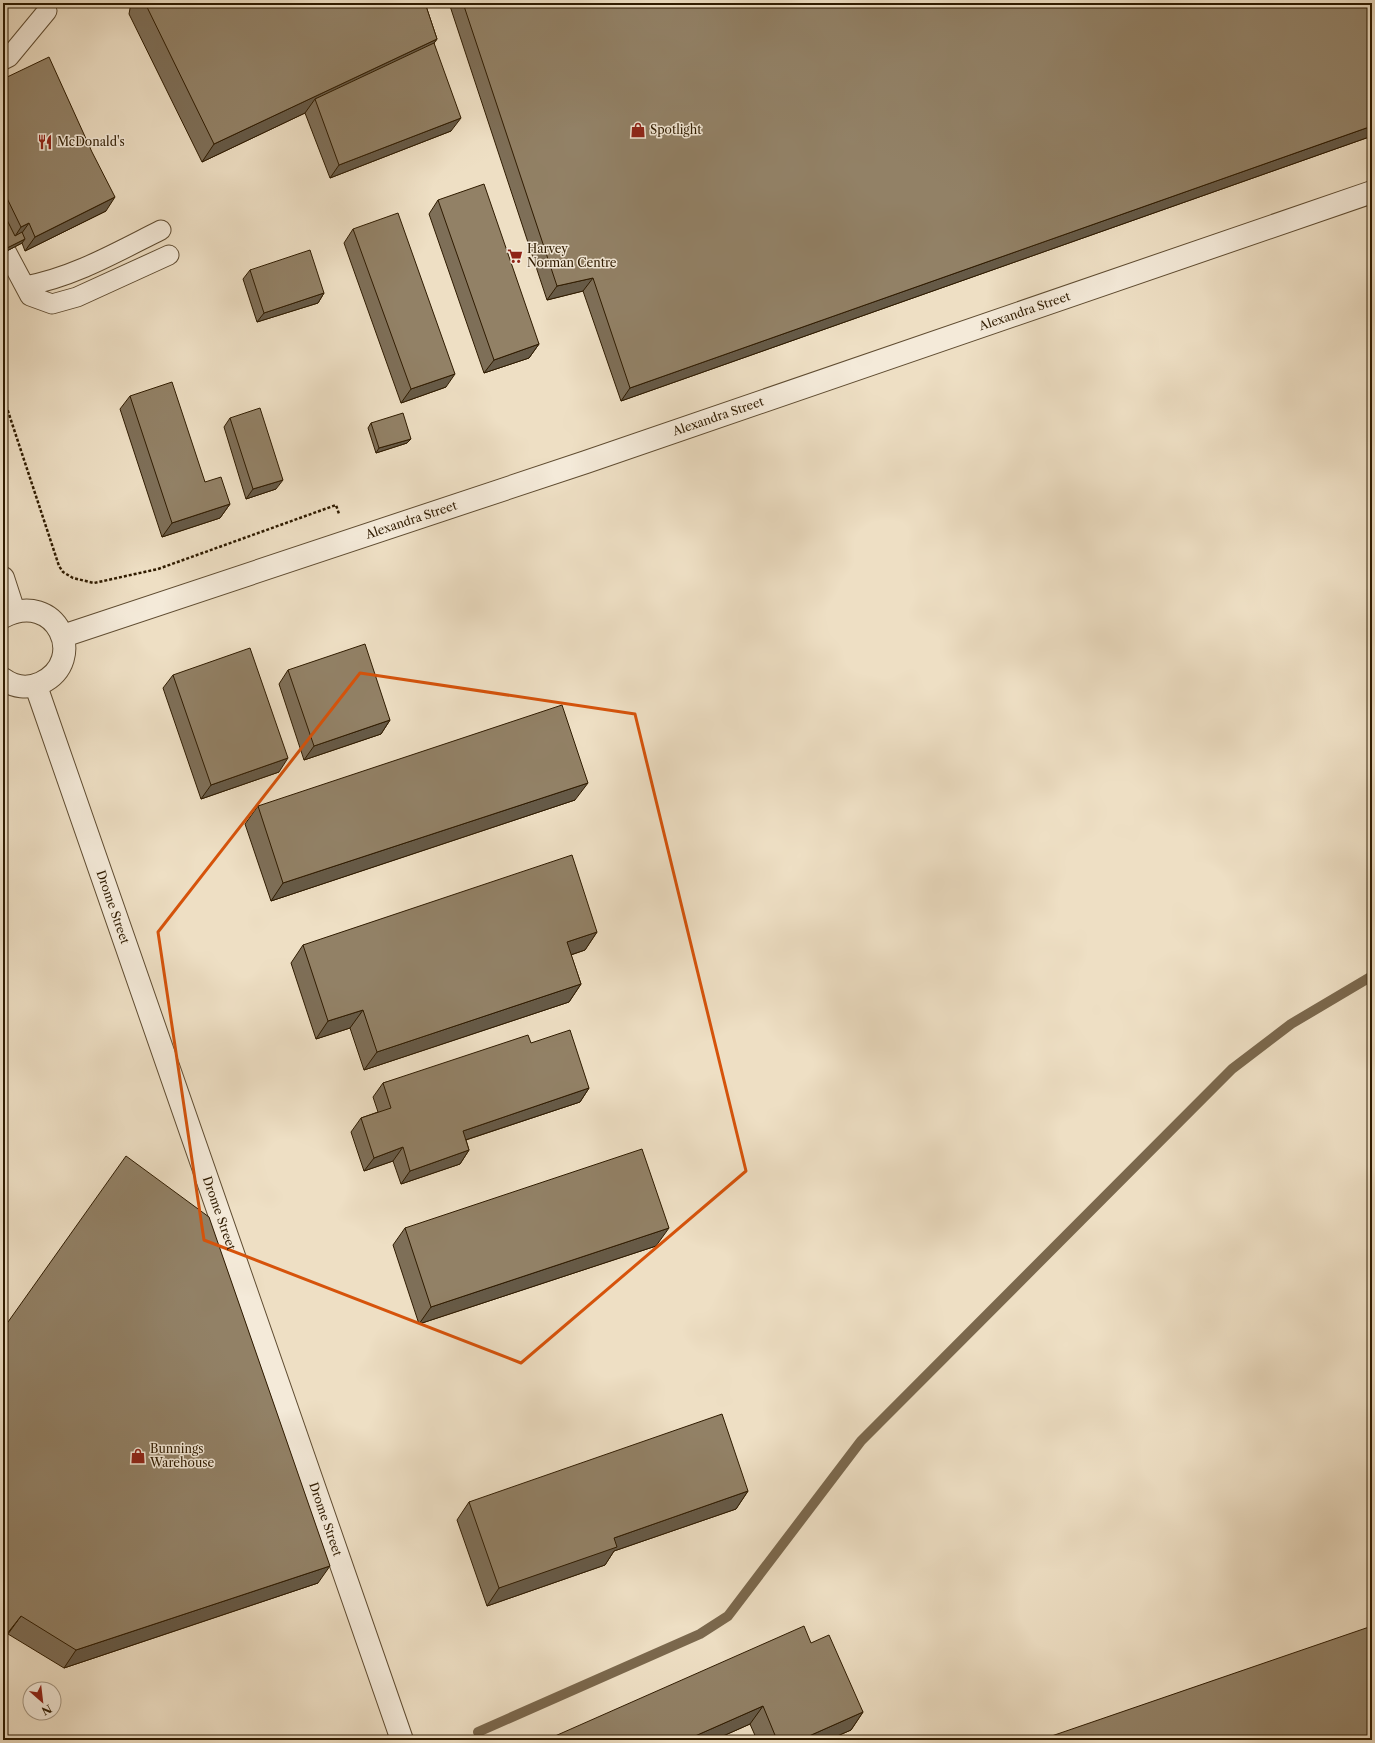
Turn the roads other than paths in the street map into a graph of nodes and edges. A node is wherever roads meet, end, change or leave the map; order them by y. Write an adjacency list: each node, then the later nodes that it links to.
1 (48, 11): 2 (lane)
2 (3, 60)
3 (1372, 192): 10 (street, Alexandra Street)
4 (161, 230): 7 (lane)
5 (6, 251): 7 (lane)
6 (169, 255): 7 (lane)
7 (25, 286)
8 (3, 578): 9 (street)
9 (8, 615): 10 (street)
10 (63, 636): 12 (street)
11 (3, 680): 12 (street)
12 (36, 686): 13 (street, Drome Street)
13 (402, 1740)

